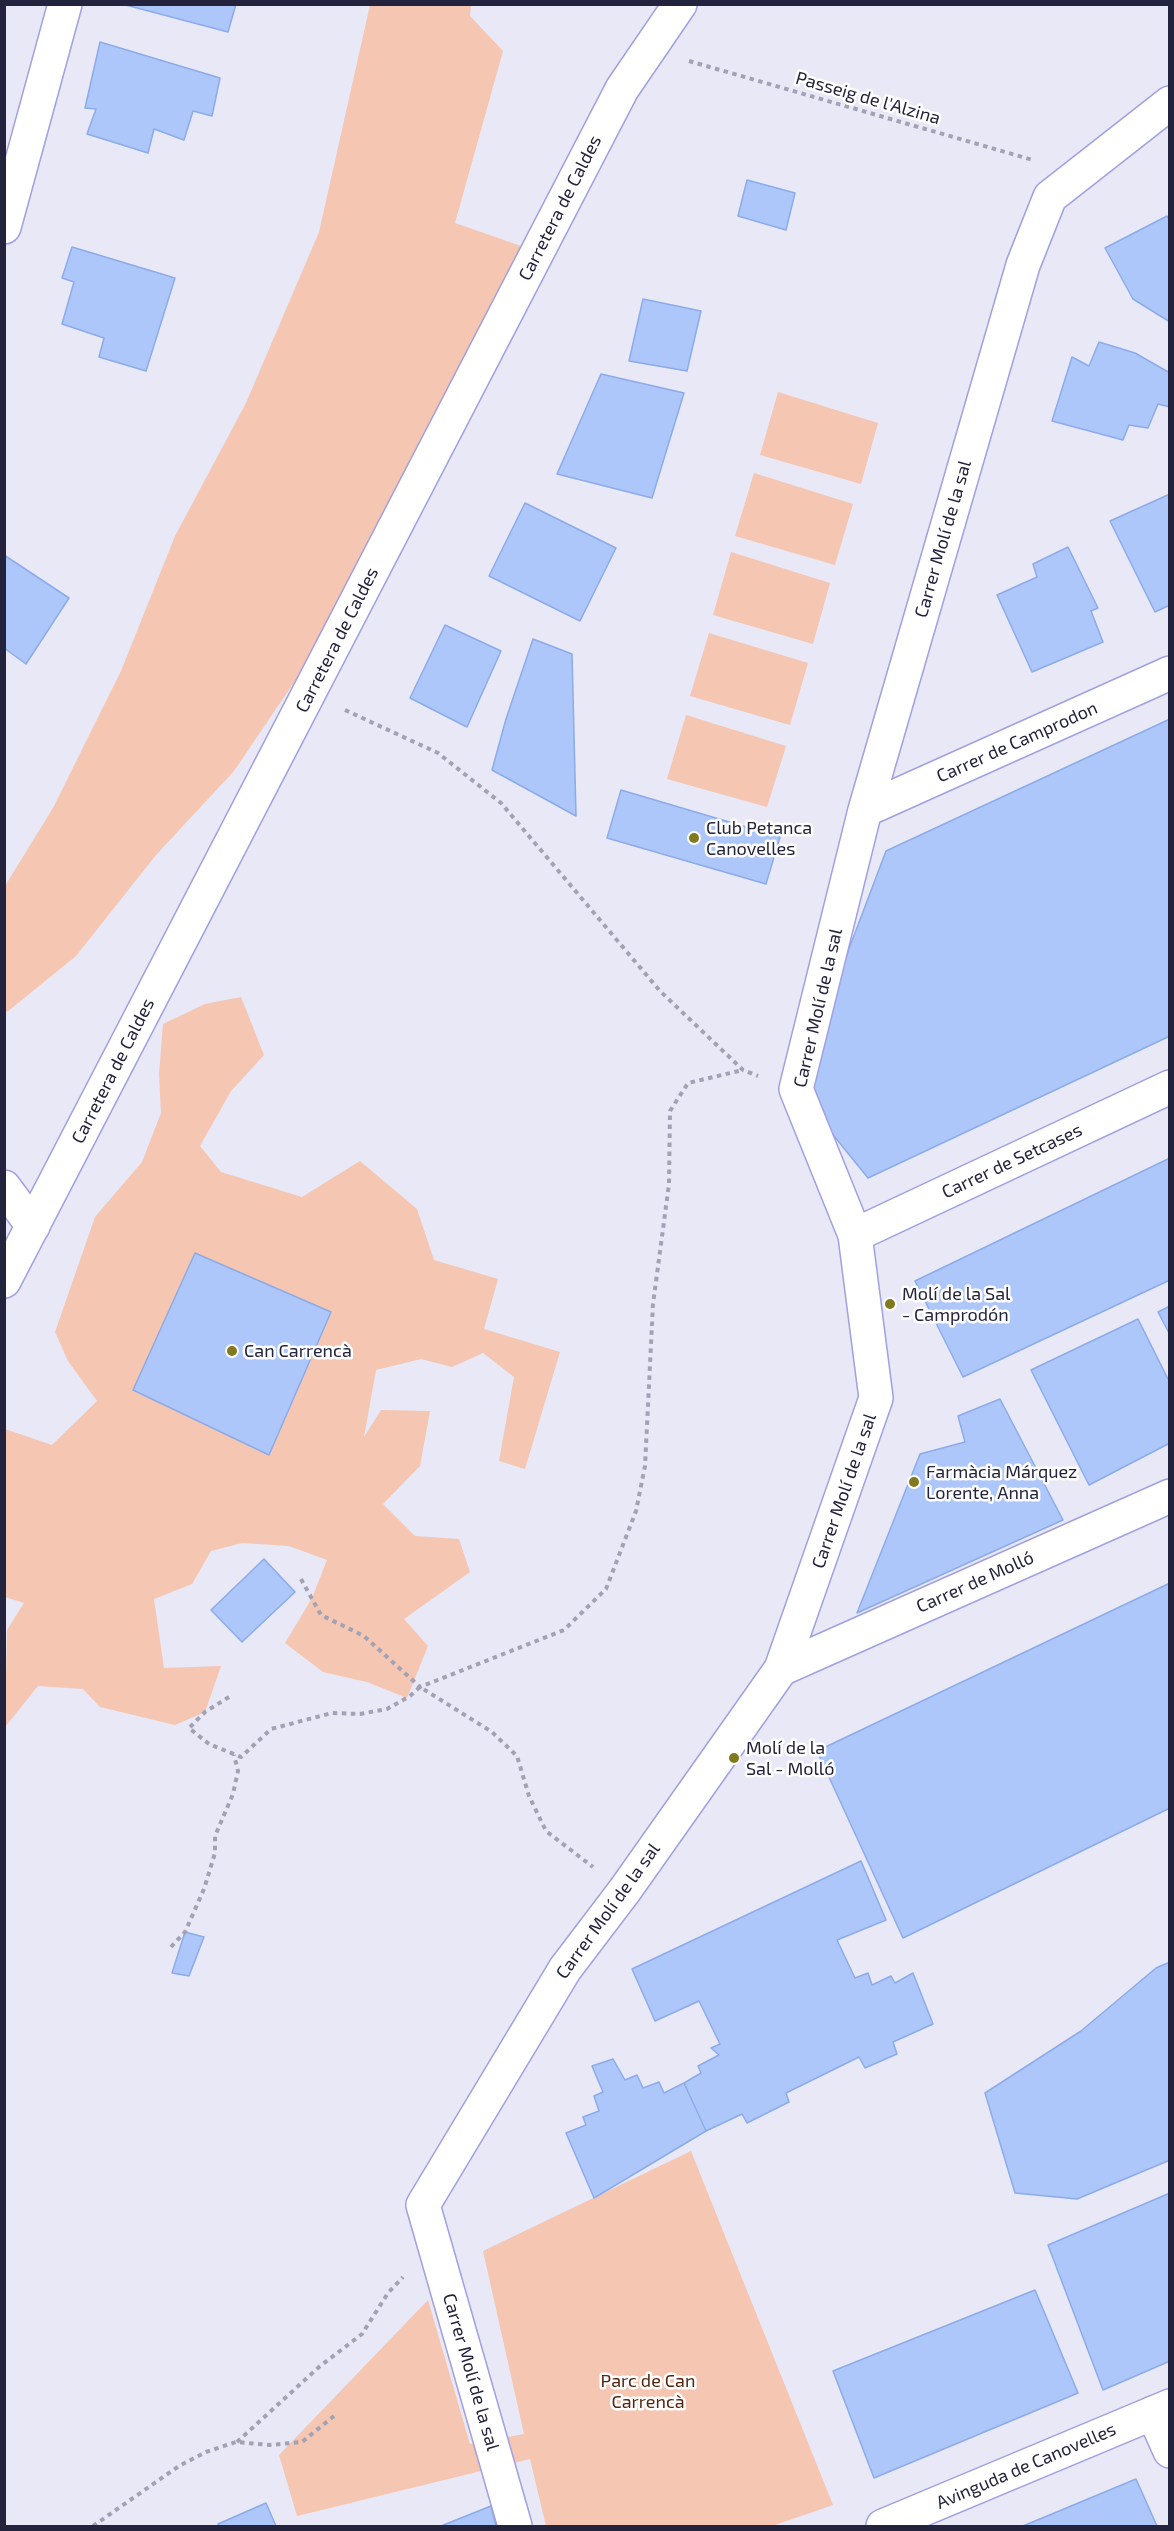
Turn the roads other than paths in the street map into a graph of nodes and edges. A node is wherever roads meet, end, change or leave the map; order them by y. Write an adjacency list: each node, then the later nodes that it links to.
1 (65, 4): 4 (street)
2 (680, 4): 9 (street, Carretera de Caldes)
3 (1170, 103): 6 (street, Carrer Molí de la sal)
4 (4, 227)
5 (1170, 673): 6 (street, Carrer de Camprodon)
6 (865, 810): 10 (street, Carrer Molí de la sal)
7 (1170, 1087): 10 (street, Carrer de Setcases)
8 (4, 1187): 9 (street)
9 (33, 1226): 11 (street, Carretera de Caldes)
10 (855, 1235): 13 (street, Carrer Molí de la sal)
11 (4, 1281)
12 (1170, 1496): 13 (street, Carrer de Molló)
13 (781, 1669): 16 (street, Carrer Molí de la sal)
14 (1161, 2409): 15 (street); 17 (street, Avinguda de Canovelles)
15 (1170, 2451)
16 (515, 2526)
17 (883, 2526)

